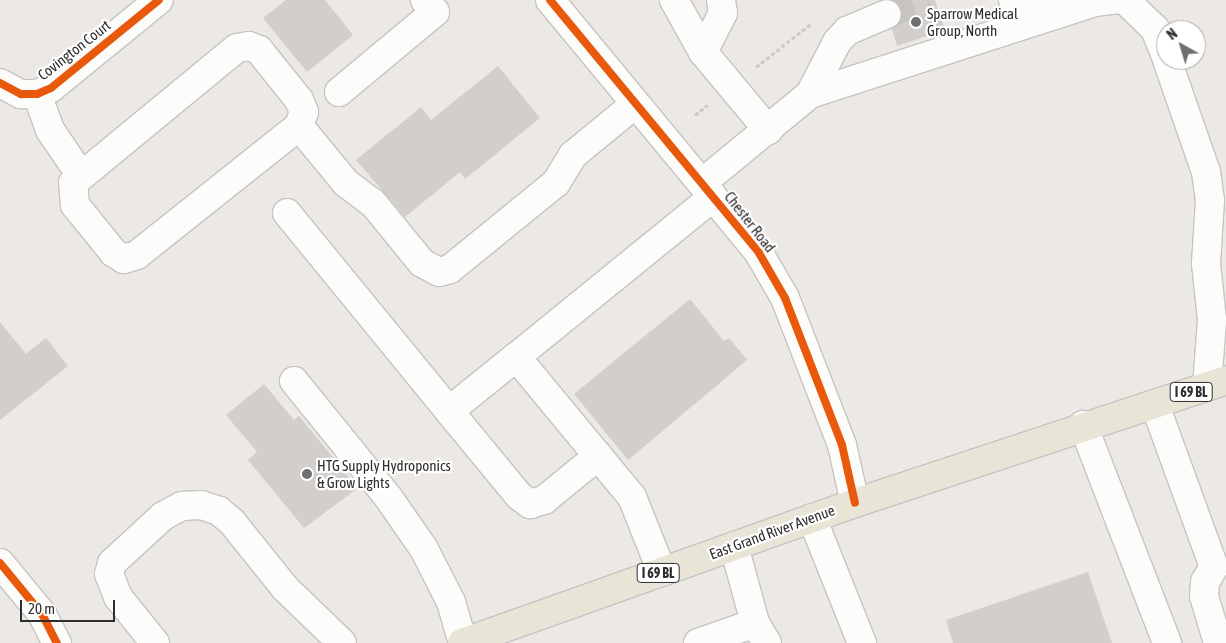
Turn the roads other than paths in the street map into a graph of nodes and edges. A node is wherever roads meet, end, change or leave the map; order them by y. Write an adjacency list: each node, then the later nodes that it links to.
1 (159, 0): 16 (street, Covington Court)
2 (550, 0): 18 (street, Chester Road)
3 (674, 0): 12 (street)
4 (722, 0): 12 (street)
5 (1013, 0): 9 (street)
6 (1114, 0): 9 (street)
7 (1125, 0): 11 (street)
8 (437, 4): 15 (street)
9 (1058, 13): 17 (street)
10 (887, 14): 17 (street)
11 (1156, 31)
12 (703, 52): 20 (street)
13 (1171, 70): 24 (street)
14 (0, 83): 16 (street, Covington Court)
15 (339, 92)
16 (37, 94): 21 (street)
17 (810, 94): 20 (street)
18 (635, 104): 19 (street); 22 (street, Chester Road)
19 (299, 126): 21 (street); 21 (street)
20 (768, 130): 22 (street)
21 (80, 174)
22 (707, 190): 26 (street); 33 (street, Chester Road)
23 (287, 213): 30 (street)
24 (1206, 263): 25 (street); 28 (street)
25 (1226, 297)
26 (516, 356): 30 (street); 32 (street)
27 (294, 382): 43 (street)
28 (1217, 383): 29 (main road, East Grand River Avenue / I 69 BL)
29 (1155, 405): 31 (main road, East Grand River Avenue / I 69 BL); 38 (street)
30 (450, 411): 32 (street)
31 (1083, 425): 33 (main road, East Grand River Avenue / I 69 BL); 46 (street)
32 (598, 456): 37 (street)
33 (855, 503): 34 (main road, East Grand River Avenue / I 69 BL)
34 (812, 518): 35 (main road, East Grand River Avenue / I 69 BL); 45 (street)
35 (734, 546): 37 (main road, East Grand River Avenue / I 69 BL); 39 (street)
36 (0, 563): 40 (street)
37 (662, 572): 43 (main road, East Grand River Avenue / I 69 BL)
38 (1220, 574): 47 (street)
39 (761, 633): 44 (street)
40 (57, 643)
41 (155, 643): 42 (street)
42 (342, 643)
43 (462, 643)
44 (698, 643)
45 (862, 643)
46 (1167, 643)
47 (1218, 643)

